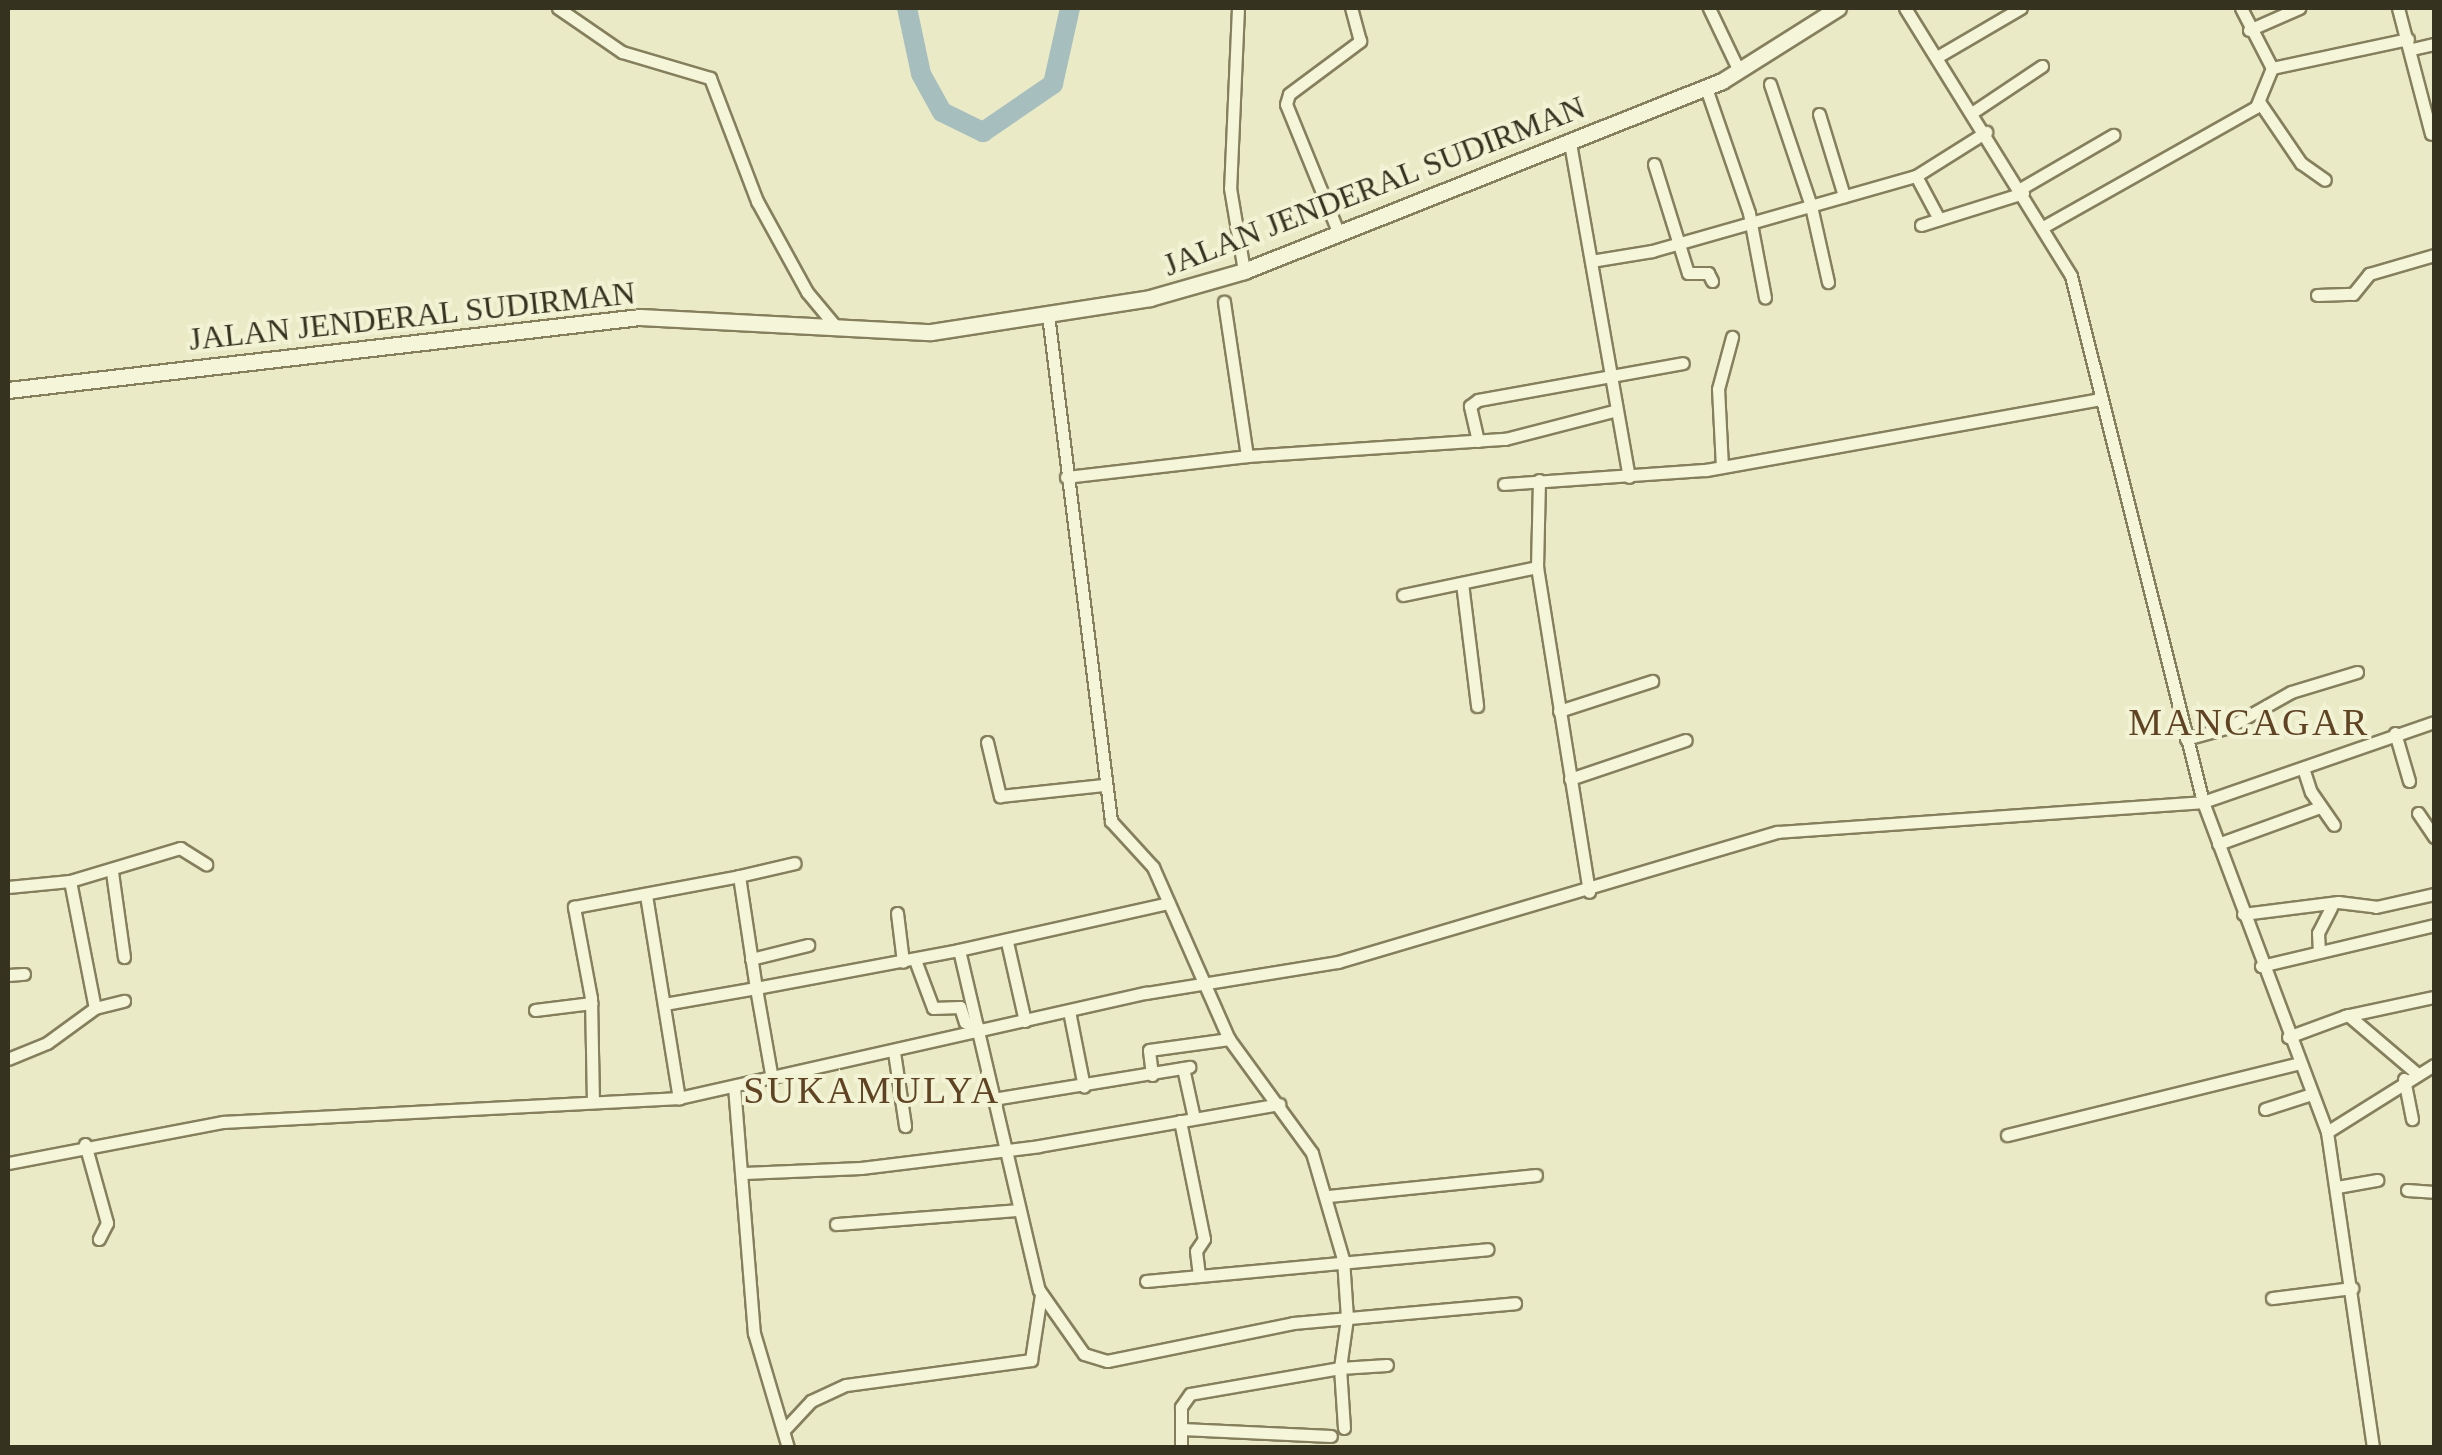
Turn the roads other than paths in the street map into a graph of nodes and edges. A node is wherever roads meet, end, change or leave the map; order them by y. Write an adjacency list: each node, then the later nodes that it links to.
1 (558, 8): 48 (street)
2 (1238, 8): 41 (street)
3 (1351, 8): 37 (street)
4 (1709, 8): 17 (street)
5 (1838, 8): 17 (main road, JALAN JENDERAL SUDIRMAN)
6 (1906, 8): 14 (street)
7 (2241, 8): 11 (street)
8 (2299, 8): 11 (street)
9 (2398, 8): 12 (street)
10 (2010, 11): 14 (street)
11 (2250, 30): 16 (street)
12 (2410, 44): 13 (street); 16 (street); 24 (street)
13 (2434, 44)
14 (1937, 57): 21 (street)
15 (2042, 66): 21 (street)
16 (2272, 68): 20 (street)
17 (1739, 71): 19 (main road, JALAN JENDERAL SUDIRMAN)
18 (1770, 84): 32 (street)
19 (1706, 88): 26 (main road, JALAN JENDERAL SUDIRMAN); 34 (street)
20 (2260, 103): 29 (street); 36 (street)
21 (1973, 112): 23 (street)
22 (1819, 114): 31 (street)
23 (1986, 132): 28 (street); 30 (street)
24 (2431, 134)
25 (2113, 135): 30 (street)
26 (1570, 144): 37 (main road, JALAN JENDERAL SUDIRMAN); 40 (street); 51 (street)
27 (1654, 164): 38 (street)
28 (1916, 176): 31 (street); 33 (street)
29 (2325, 180)
30 (2022, 191): 33 (street); 36 (street)
31 (1844, 196): 32 (street)
32 (1811, 206): 34 (street); 43 (street)
33 (1939, 219): 35 (street)
34 (1750, 223): 38 (street); 45 (street)
35 (1921, 226)
36 (2043, 226): 53 (street)
37 (1339, 234): 41 (main road, JALAN JENDERAL SUDIRMAN)
38 (1678, 243): 40 (street); 42 (street)
39 (2434, 256): 44 (street)
40 (1592, 261): 51 (street)
41 (1244, 271): 47 (main road, JALAN JENDERAL SUDIRMAN)
42 (1712, 281)
43 (1828, 282)
44 (2317, 295)
45 (1765, 298)
46 (1224, 302): 56 (street)
47 (1048, 316): 48 (main road, JALAN JENDERAL SUDIRMAN); 58 (street)
48 (839, 332): 52 (main road, JALAN JENDERAL SUDIRMAN)
49 (1732, 336): 57 (street)
50 (1683, 363): 51 (street)
51 (1608, 378): 54 (street); 55 (street)
52 (8, 390)
53 (2102, 399): 57 (street); 71 (street)
54 (1613, 411): 55 (street); 59 (street)
55 (1478, 441): 56 (street)
56 (1246, 456): 58 (street)
57 (1722, 467): 59 (street)
58 (1066, 477): 77 (street)
59 (1629, 478): 60 (street)
60 (1540, 480): 61 (street); 62 (street)
61 (1504, 484)
62 (1537, 567): 63 (street); 68 (street)
63 (1462, 583): 64 (street); 67 (street)
64 (1404, 595)
65 (2357, 672): 71 (street)
66 (1652, 681): 68 (street)
67 (1477, 706)
68 (1559, 711): 75 (street)
69 (2434, 722): 70 (street)
70 (2395, 733): 74 (street); 76 (street)
71 (2186, 739): 78 (street)
72 (1686, 740): 75 (street)
73 (986, 742): 77 (street)
74 (2304, 768): 78 (street); 79 (street)
75 (1570, 779): 90 (street)
76 (2409, 781)
77 (1102, 785): 93 (street)
78 (2203, 802): 83 (street); 90 (street)
79 (2316, 809): 81 (street); 83 (street)
80 (2418, 813): 82 (street)
81 (2334, 825)
82 (2434, 837)
83 (2218, 844): 96 (street)
84 (795, 863): 87 (street)
85 (206, 864): 86 (street)
86 (112, 872): 88 (street); 102 (street)
87 (739, 876): 92 (street); 103 (street)
88 (70, 882): 89 (street); 114 (street)
89 (8, 887)
90 (1589, 892): 108 (street)
91 (2434, 894): 94 (street)
92 (646, 895): 112 (street); 113 (street)
93 (1164, 904): 98 (street); 108 (street)
94 (2338, 905): 96 (street); 101 (street)
95 (897, 914): 104 (street)
96 (2243, 914): 105 (street)
97 (2434, 925): 101 (street)
98 (1008, 942): 100 (street); 118 (street)
99 (808, 945): 103 (street)
100 (959, 950): 104 (street); 119 (street)
101 (2323, 951): 105 (street)
102 (124, 957)
103 (752, 959): 109 (street)
104 (909, 962): 109 (street); 119 (street)
105 (2262, 966): 120 (street)
106 (8, 974): 107 (street)
107 (24, 974)
108 (1202, 983): 116 (street); 121 (street)
109 (756, 988): 113 (street); 128 (street)
110 (2434, 997): 117 (street)
111 (124, 1001): 114 (street)
112 (592, 1004): 115 (street); 134 (street)
113 (664, 1004): 132 (street)
114 (95, 1008): 123 (street)
115 (536, 1010)
116 (1069, 1011): 118 (street); 130 (street)
117 (2343, 1017): 120 (street); 127 (street)
118 (1025, 1021): 119 (street)
119 (977, 1029): 122 (street); 133 (street)
120 (2288, 1037): 124 (street)
121 (1228, 1039): 126 (street); 135 (street)
122 (894, 1052): 128 (street); 140 (street)
123 (8, 1059)
124 (2300, 1064): 131 (street); 142 (street)
125 (2434, 1065): 127 (street)
126 (1152, 1075): 130 (street); 137 (street)
127 (2409, 1076): 138 (street); 141 (street)
128 (772, 1079): 129 (street)
129 (734, 1086): 132 (street); 146 (street)
130 (1084, 1086): 133 (street)
131 (2312, 1094): 136 (street); 141 (street)
132 (679, 1098): 134 (street)
133 (993, 1098): 144 (street)
134 (593, 1102): 143 (street)
135 (1279, 1104): 137 (street); 152 (street)
136 (2265, 1109)
137 (1194, 1118): 139 (street)
138 (2412, 1119)
139 (1180, 1120): 144 (street); 158 (street)
140 (904, 1126)
141 (2327, 1132): 149 (street)
142 (2007, 1135)
143 (85, 1144): 145 (street); 155 (street)
144 (1003, 1150): 146 (street); 153 (street)
145 (8, 1163)
146 (744, 1173): 169 (street)
147 (1536, 1175): 152 (street)
148 (2378, 1180): 149 (street)
149 (2337, 1187): 160 (street)
150 (2407, 1190): 151 (street)
151 (2434, 1192)
152 (1329, 1196): 157 (street)
153 (1017, 1210): 154 (street); 161 (street)
154 (836, 1224)
155 (99, 1239)
156 (1488, 1249): 157 (street)
157 (1343, 1259): 158 (street); 164 (street)
158 (1199, 1276): 159 (street)
159 (1146, 1282)
160 (2352, 1288): 162 (street); 173 (street)
161 (1041, 1295): 164 (street); 169 (street)
162 (2272, 1298)
163 (1516, 1303): 164 (street)
164 (1347, 1318): 166 (street)
165 (1387, 1365): 166 (street)
166 (1340, 1368): 167 (street); 168 (street)
167 (1344, 1428)
168 (1182, 1429): 170 (street); 172 (street)
169 (784, 1430): 171 (street)
170 (1330, 1436)
171 (788, 1448)
172 (1181, 1448)
173 (2373, 1448)

